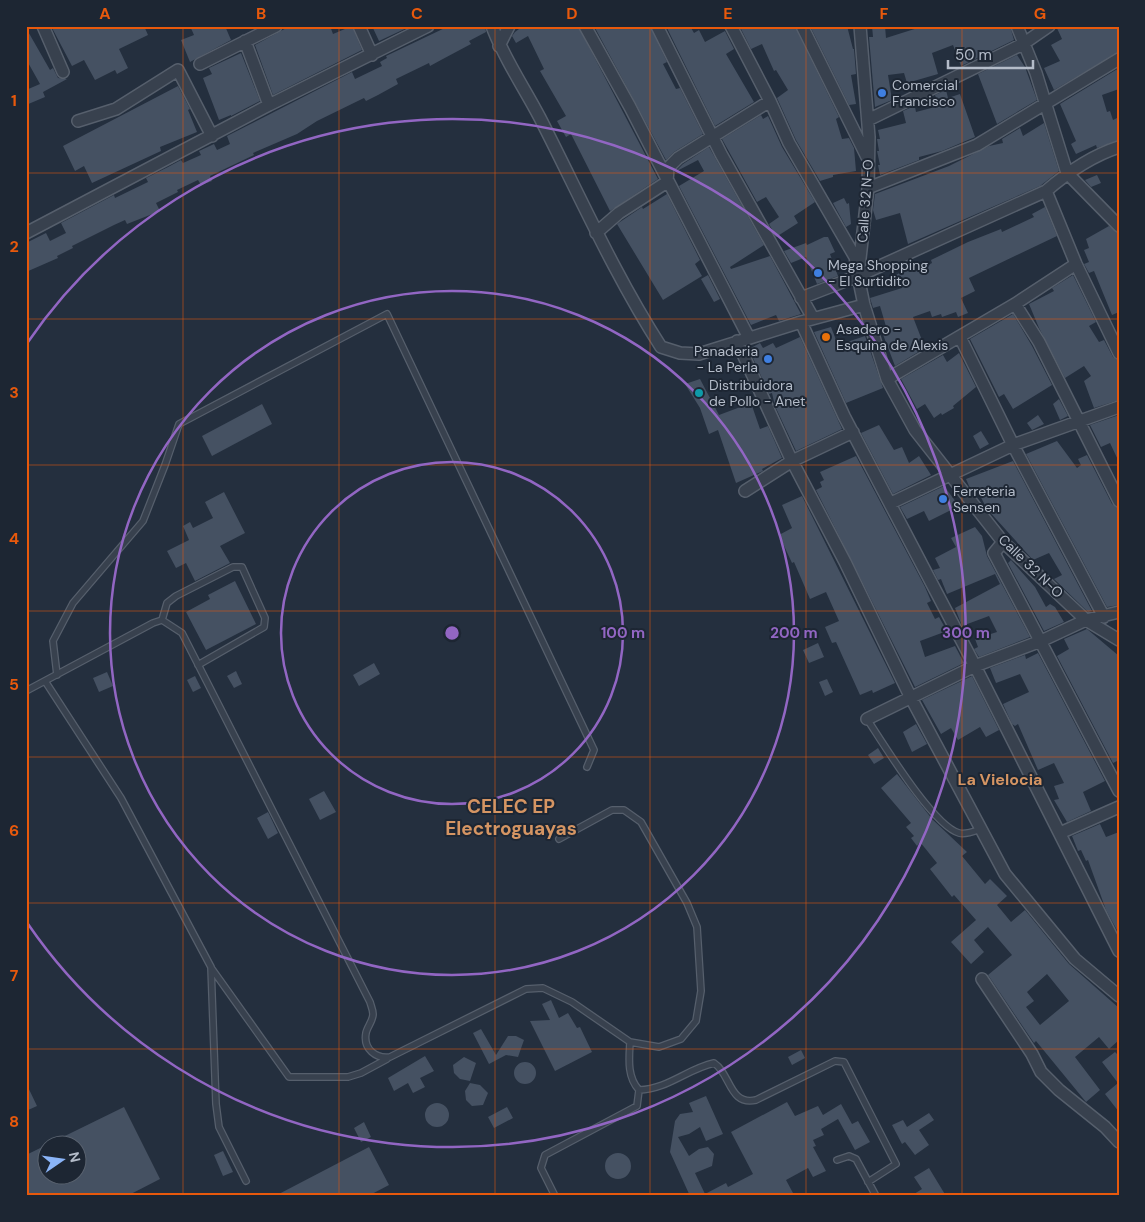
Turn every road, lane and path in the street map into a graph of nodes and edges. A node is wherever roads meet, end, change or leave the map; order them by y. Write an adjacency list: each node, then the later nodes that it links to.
1 (42, 26): 20 (street)
2 (276, 26): 14 (street)
3 (359, 26): 17 (street)
4 (428, 26): 17 (street)
5 (492, 26): 16 (street)
6 (509, 26): 16 (street)
7 (585, 26): 31 (street)
8 (657, 26): 27 (street)
9 (731, 26): 21 (street)
10 (802, 26): 29 (street)
11 (860, 26): 24 (street, Calle 32 N-O)
12 (1018, 26): 15 (street)
13 (1050, 26): 15 (street)
14 (245, 41): 19 (street); 23 (street)
15 (1024, 44): 22 (street); 24 (street)
16 (499, 46): 36 (street)
17 (372, 55): 23 (street)
18 (1119, 59): 22 (street)
19 (200, 64)
20 (63, 72)
21 (770, 100): 27 (street); 38 (street)
22 (1046, 103): 30 (street); 32 (street)
23 (270, 105): 26 (street)
24 (868, 120): 29 (street, Calle 32 N-O)
25 (78, 121): 26 (street)
26 (212, 136): 35 (street)
27 (712, 136): 31 (street); 39 (street)
28 (1119, 146): 30 (street)
29 (868, 160): 32 (street, Calle 32 N-O)
30 (1067, 173): 33 (street); 34 (street)
31 (667, 182): 36 (street); 45 (street)
32 (868, 188): 38 (street, Calle 32 N-O)
33 (1046, 191): 37 (street); 38 (street)
34 (1119, 226)
35 (26, 232)
36 (596, 233): 45 (street)
37 (1076, 264): 40 (street); 46 (street)
38 (858, 276): 39 (street); 41 (street, Calle 32 N-O)
39 (801, 298): 42 (street)
40 (1015, 304): 44 (street); 49 (street)
41 (864, 306): 42 (street); 47 (street, Calle 32 N-O)
42 (813, 318): 43 (street)
43 (801, 322): 45 (street); 50 (street)
44 (960, 337): 47 (street); 51 (street)
45 (743, 340): 52 (street)
46 (1119, 353)
47 (887, 379): 53 (street, Calle 32 N-O)
48 (1119, 407): 49 (street)
49 (1078, 423): 51 (street); 55 (street)
50 (853, 432): 52 (street); 56 (street)
51 (1013, 445): 53 (street); 59 (street)
52 (792, 461): 54 (street); 69 (street)
53 (952, 474): 56 (street); 57 (street, Calle 32 N-O)
54 (745, 491)
55 (1119, 501)
56 (891, 503): 65 (street)
57 (1003, 542): 61 (street, Calle 32 N-O); 63 (street)
58 (1119, 612): 59 (street)
59 (1104, 617): 61 (street)
60 (162, 620): 64 (lane); 64 (lane); 66 (lane)
61 (1086, 620): 62 (street, Calle 32 N-O); 63 (street)
62 (1118, 640)
63 (1041, 641): 65 (street); 72 (street)
64 (198, 664): 82 (lane)
65 (975, 666): 69 (street); 75 (street)
66 (57, 675): 67 (lane); 71 (lane)
67 (45, 681): 68 (lane); 78 (lane)
68 (26, 690)
69 (910, 696): 70 (street); 74 (street)
70 (867, 719): 74 (lane)
71 (587, 767)
72 (1119, 791)
73 (1119, 807): 75 (street)
74 (982, 829): 80 (street)
75 (1060, 833): 77 (street)
76 (559, 839): 81 (lane)
77 (1119, 951)
78 (210, 967): 82 (lane); 86 (lane)
79 (982, 979): 84 (street)
80 (1119, 996)
81 (630, 1042): 82 (lane); 83 (lane)
82 (390, 1058)
83 (639, 1090): 87 (lane); 88 (lane)
84 (1119, 1142)
85 (838, 1160): 87 (lane)
86 (246, 1181)
87 (868, 1182): 89 (lane)
88 (555, 1196)
89 (876, 1196)

